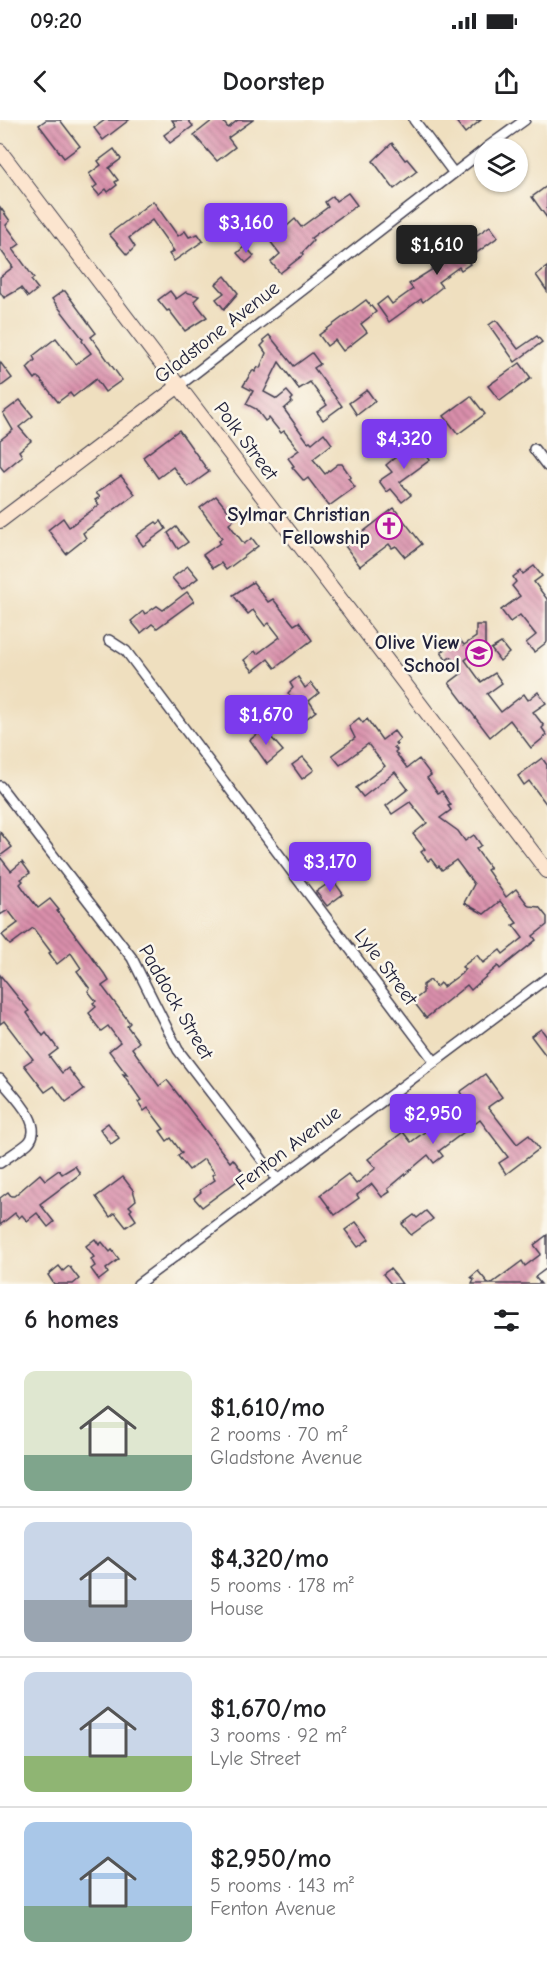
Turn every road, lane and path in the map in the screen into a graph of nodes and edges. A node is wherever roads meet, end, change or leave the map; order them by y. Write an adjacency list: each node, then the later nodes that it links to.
1 (414, 120): 6 (street)
2 (525, 120): 3 (street, Gladstone Avenue)
3 (500, 138)
4 (0, 151): 7 (street, Polk Street)
5 (474, 157): 6 (street, Gladstone Avenue)
6 (453, 172): 7 (street, Gladstone Avenue)
7 (180, 385): 10 (street, Gladstone Avenue); 13 (street, Polk Street)
8 (534, 449): 9 (street)
9 (547, 466)
10 (0, 521)
11 (109, 640): 15 (street, Lyle Street)
12 (0, 786): 18 (street, Paddock Street)
13 (547, 871)
14 (547, 978): 15 (street, Fenton Avenue)
15 (435, 1062): 18 (street, Fenton Avenue)
16 (0, 1079): 17 (street)
17 (0, 1163)
18 (277, 1179): 19 (street, Fenton Avenue)
19 (138, 1284)

